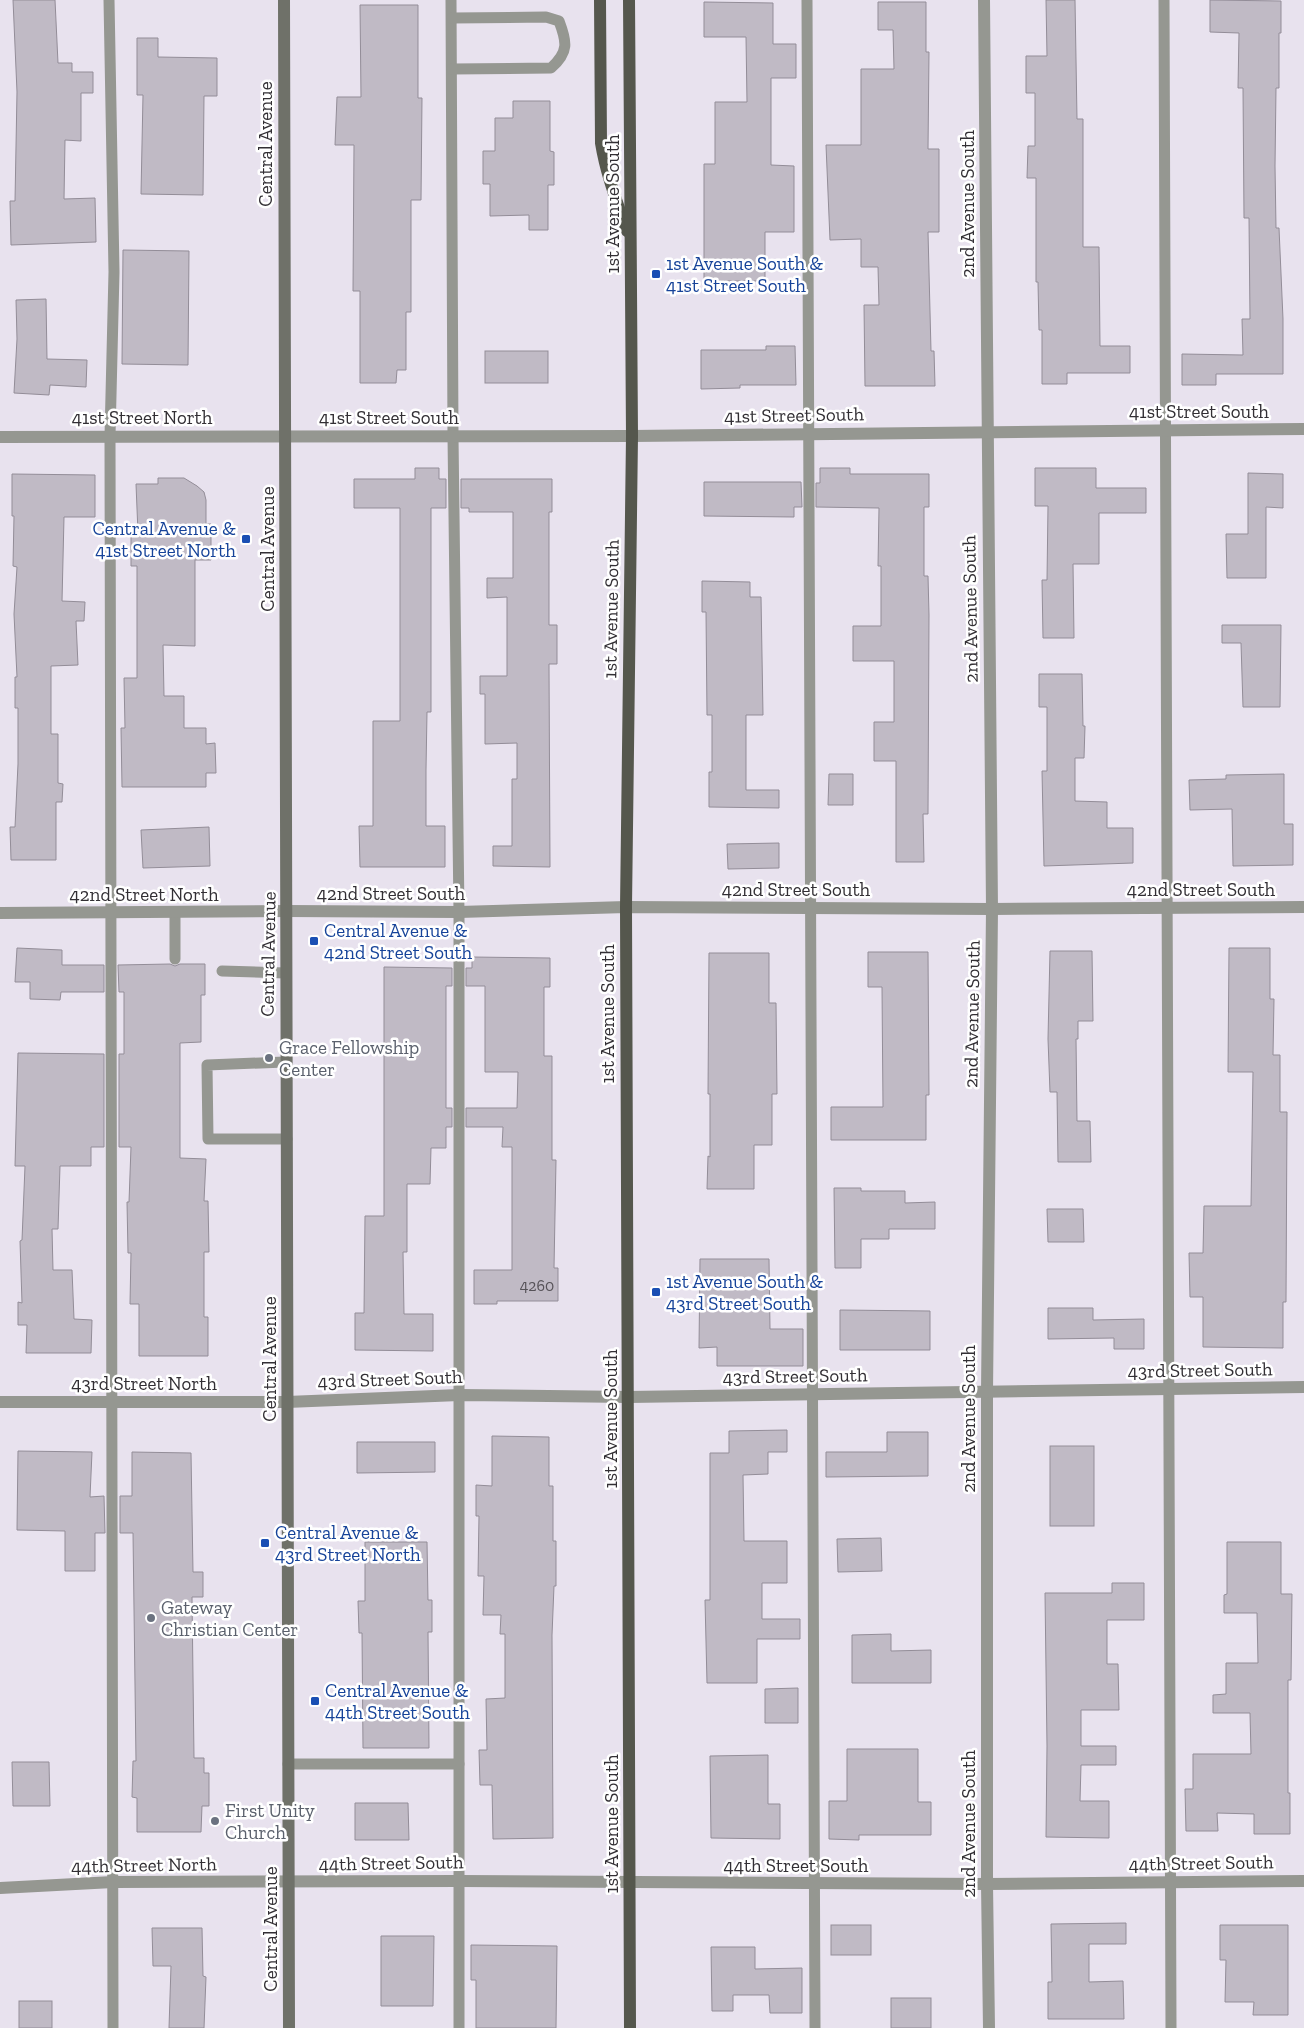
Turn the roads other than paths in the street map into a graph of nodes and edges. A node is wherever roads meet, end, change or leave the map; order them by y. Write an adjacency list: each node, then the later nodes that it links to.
1 (109, 0): 16 (lane)
2 (284, 0): 17 (main road, Central Avenue)
3 (452, 0): 9 (lane)
4 (600, 0): 11 (main road)
5 (629, 0): 11 (main road, 1st Avenue South)
6 (807, 0): 15 (lane)
7 (984, 0): 14 (street, 2nd Avenue South)
8 (1164, 0): 13 (lane)
9 (452, 18): 10 (lane); 10 (lane)
10 (452, 68): 18 (lane)
11 (631, 241): 19 (main road, 1st Avenue South)
12 (1304, 429): 13 (street, 41st Street South)
13 (1166, 430): 14 (street, 41st Street South); 24 (lane)
14 (987, 431): 15 (street, 41st Street South); 25 (street, 2nd Avenue South)
15 (809, 433): 19 (street, 41st Street South); 23 (lane)
16 (110, 436): 17 (street, 41st Street North); 20 (street, 41st Street North); 29 (lane)
17 (285, 436): 18 (street, 41st Street South); 26 (main road, Central Avenue)
18 (453, 436): 19 (street, 41st Street South); 27 (lane)
19 (632, 436): 21 (main road, 1st Avenue South)
20 (0, 437)
21 (626, 907): 23 (street, 42nd Street South); 27 (street, 42nd Street South); 41 (main road, 1st Avenue South)
22 (1304, 907): 24 (street, 42nd Street South)
23 (811, 908): 25 (street, 42nd Street South); 40 (lane)
24 (1167, 908): 25 (street, 42nd Street South); 37 (lane)
25 (992, 909): 38 (street, 2nd Avenue South)
26 (287, 911): 27 (street, 42nd Street South); 30 (street, 42nd Street North); 33 (main road, Central Avenue)
27 (459, 912): 39 (lane)
28 (0, 913): 29 (street, 42nd Street North)
29 (111, 913): 30 (street, 42nd Street North); 43 (lane)
30 (175, 913): 31 (lane)
31 (175, 959)
32 (222, 971): 33 (lane)
33 (286, 973): 34 (main road, Central Avenue)
34 (285, 1062): 35 (main road, Central Avenue); 35 (lane)
35 (287, 1139): 44 (main road, Central Avenue)
36 (1304, 1387): 37 (street, 43rd Street South)
37 (1169, 1389): 38 (street, 43rd Street South); 51 (lane)
38 (986, 1392): 40 (street, 43rd Street South); 54 (street, 2nd Avenue South)
39 (459, 1395): 41 (street, 43rd Street South); 44 (street, 43rd Street South); 46 (lane)
40 (813, 1395): 41 (street, 43rd Street South); 53 (lane)
41 (629, 1397): 50 (main road, 1st Avenue South)
42 (0, 1402): 43 (street, 43rd Street North)
43 (112, 1402): 44 (street, 43rd Street North); 49 (lane)
44 (287, 1402): 45 (main road, Central Avenue)
45 (288, 1764): 46 (lane); 52 (main road, Central Avenue)
46 (459, 1764): 47 (lane)
47 (459, 1881): 50 (street, 44th Street South); 52 (street, 44th Street South); 58 (lane)
48 (1304, 1881): 51 (street, 44th Street South)
49 (113, 1882): 52 (street, 44th Street North); 55 (street, 44th Street North); 56 (lane)
50 (630, 1882): 53 (street, 44th Street South); 59 (main road, 1st Avenue South)
51 (1170, 1882): 54 (street, 44th Street South); 62 (lane)
52 (289, 1883): 57 (main road, Central Avenue)
53 (814, 1883): 54 (street, 44th Street South); 60 (lane)
54 (986, 1884): 61 (street, 2nd Avenue South)
55 (0, 1888)
56 (113, 2028)
57 (289, 2028)
58 (459, 2028)
59 (630, 2028)
60 (815, 2028)
61 (989, 2028)
62 (1171, 2028)

